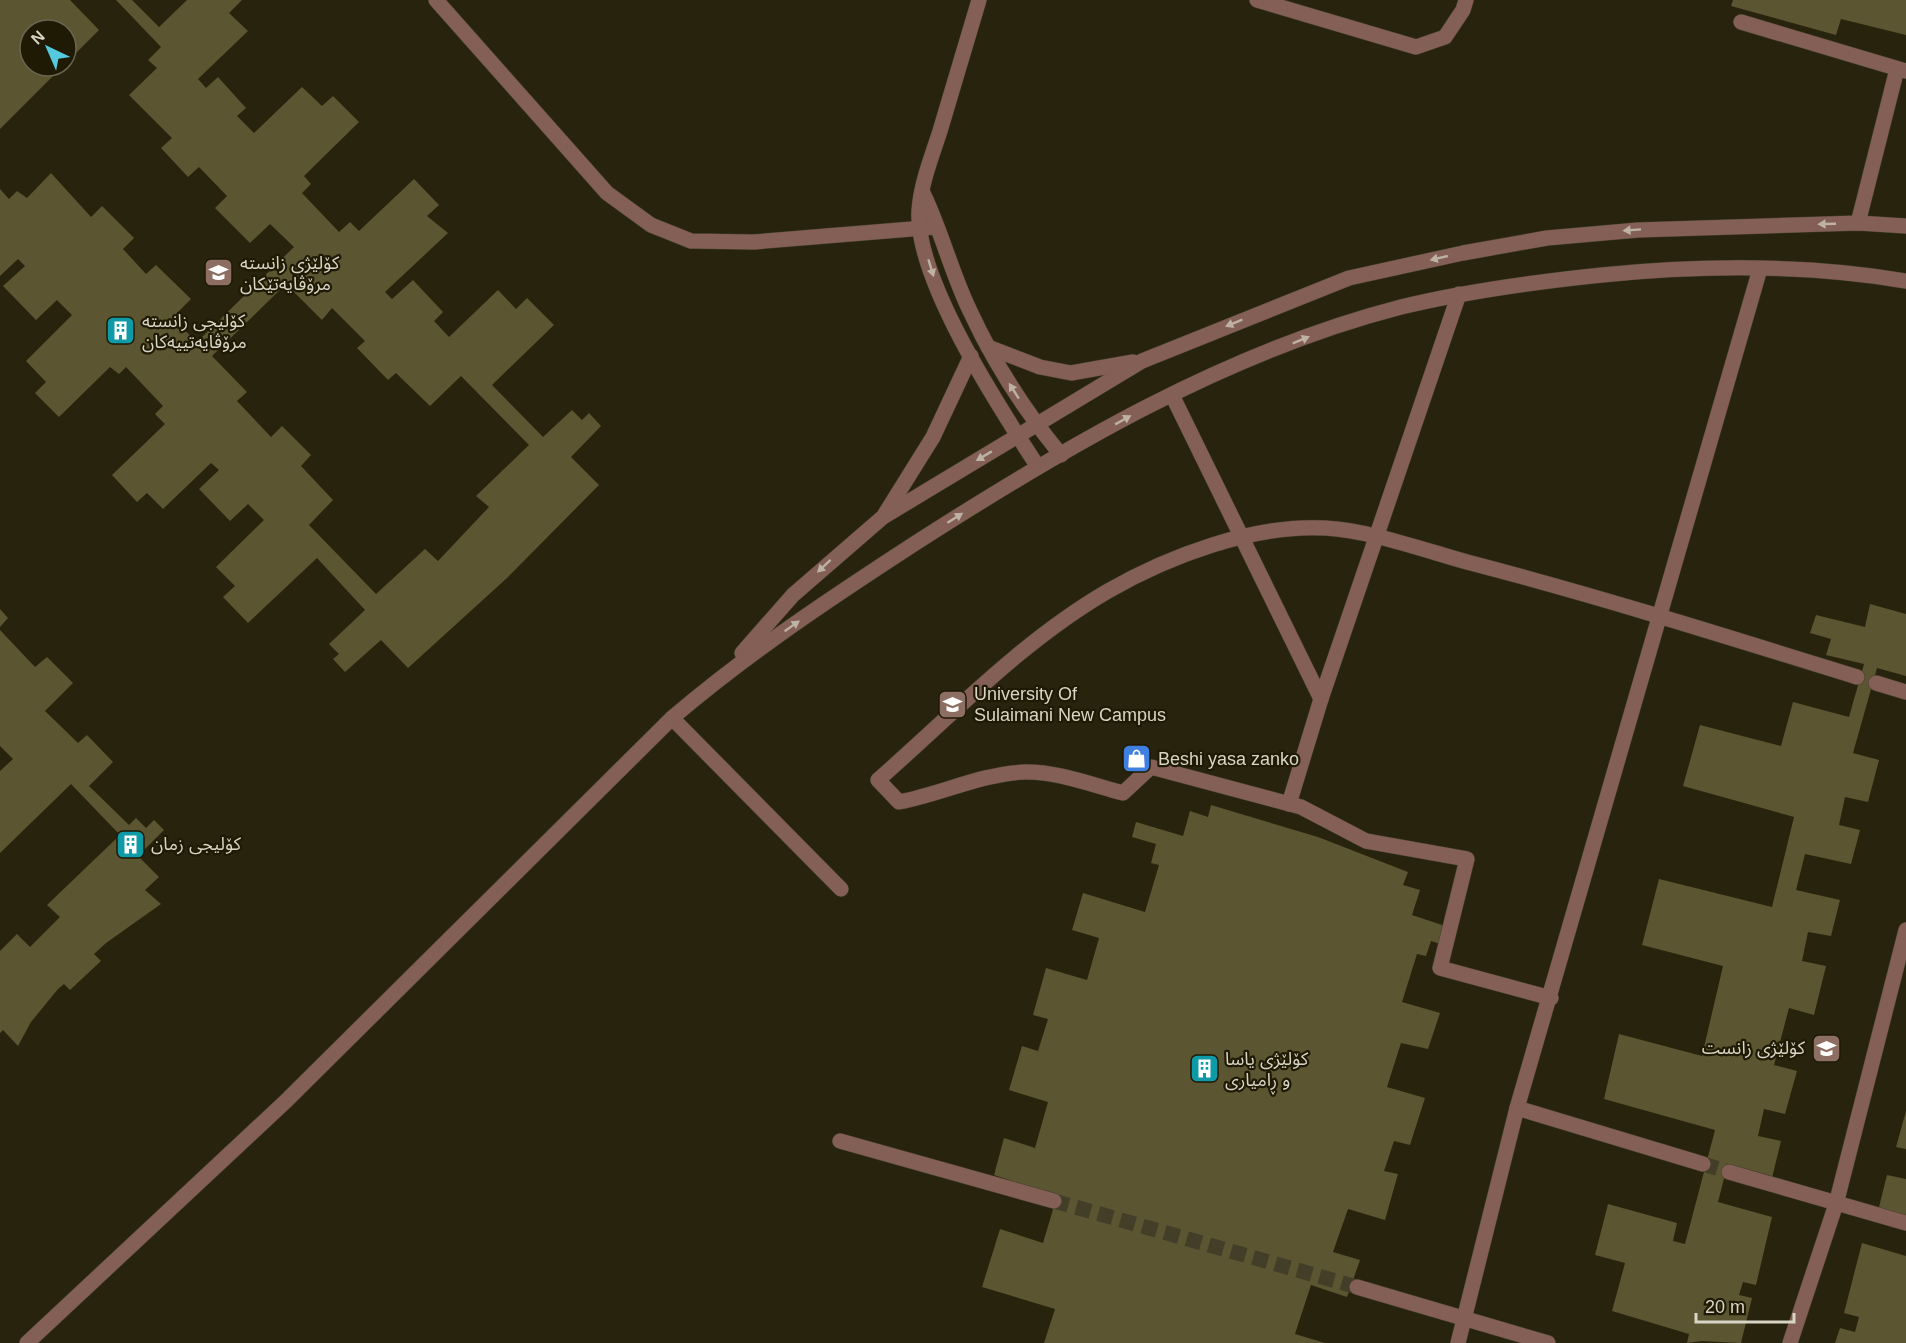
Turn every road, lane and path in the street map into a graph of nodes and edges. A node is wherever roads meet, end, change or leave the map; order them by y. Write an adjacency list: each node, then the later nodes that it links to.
1 (436, 0): 11 (street)
2 (979, 0): 7 (street)
3 (1257, 0): 4 (street)
4 (1466, 0)
5 (1741, 22): 6 (street)
6 (1901, 70): 8 (street)
7 (922, 191): 10 (street); 11 (street)
8 (1857, 223): 9 (street); 17 (street, one-way to 17)
9 (1906, 226)
10 (936, 227): 11 (street); 15 (street)
11 (920, 229): 16 (street, one-way to 16)
12 (1760, 269): 13 (street); 14 (street); 26 (street)
13 (1906, 281)
14 (1459, 294): 18 (street, one-way to 14); 25 (street)
15 (988, 347): 17 (street); 19 (street, one-way to 15)
16 (971, 356): 20 (street); 23 (street)
17 (1142, 361): 19 (street)
18 (1172, 395): 21 (street, one-way to 18); 24 (street)
19 (1037, 425): 20 (street); 21 (street)
20 (1018, 436): 22 (street); 23 (street, one-way to 23)
21 (1061, 455): 22 (street)
22 (1038, 467): 27 (street, one-way to 22)
23 (883, 517): 27 (street, one-way to 27)
24 (1244, 537): 25 (street); 31 (street); 33 (street)
25 (1376, 538): 26 (street); 31 (street)
26 (1660, 617): 28 (street); 36 (street)
27 (726, 671): 32 (street)
28 (1857, 677)
29 (1876, 683): 30 (street)
30 (1906, 692)
31 (1321, 699): 33 (street)
32 (672, 718): 34 (street); 46 (street)
33 (1289, 804): 36 (street)
34 (842, 889)
35 (1906, 930): 42 (street)
36 (1551, 998): 37 (street)
37 (1517, 1108): 39 (street); 45 (street)
38 (840, 1141): 41 (street)
39 (1703, 1164)
40 (1729, 1172): 42 (street)
41 (1054, 1201)
42 (1836, 1204): 43 (street); 49 (street)
43 (1906, 1223)
44 (1357, 1287): 45 (street)
45 (1466, 1318): 47 (street); 48 (street)
46 (27, 1343)
47 (1458, 1343)
48 (1548, 1343)
49 (1790, 1343)

